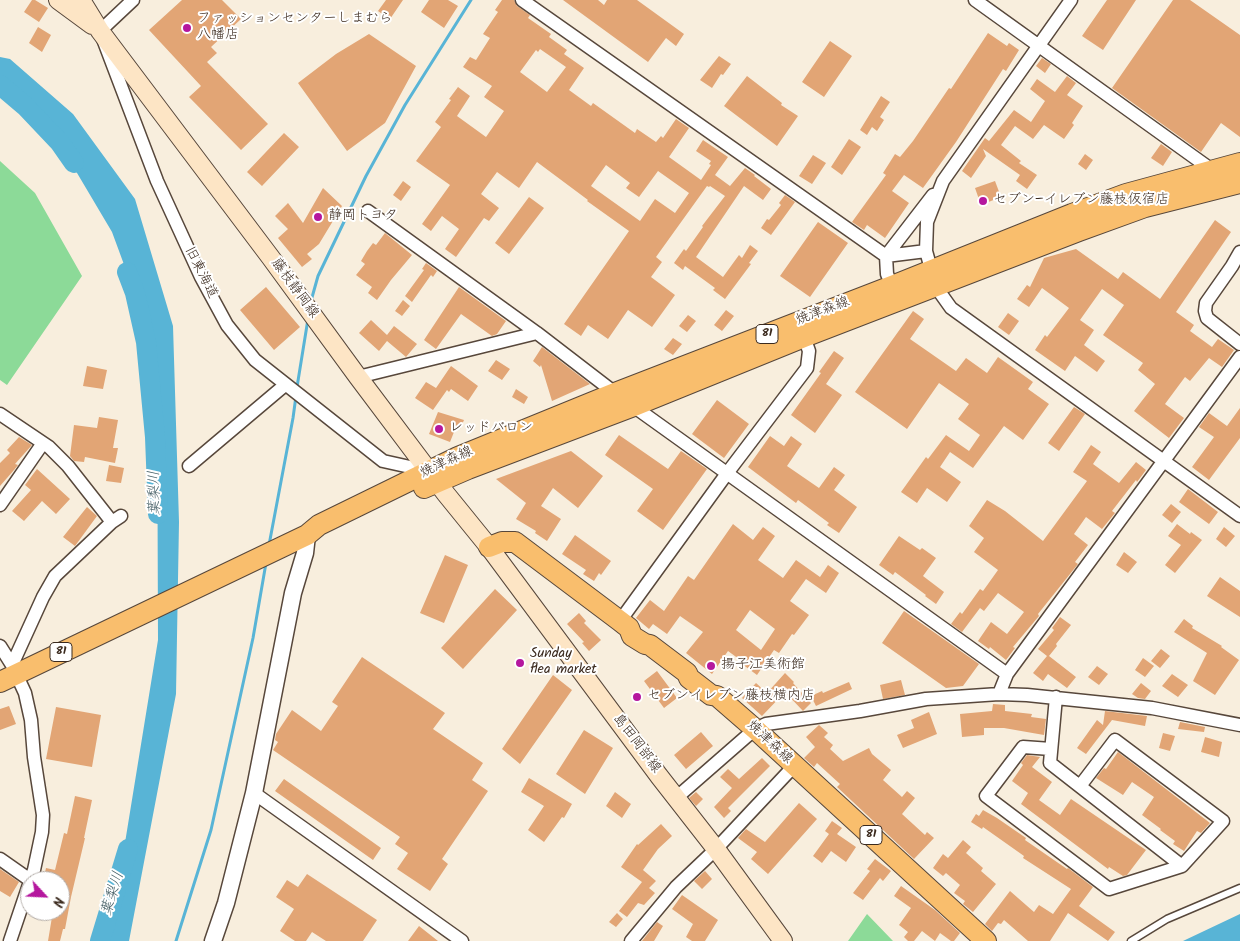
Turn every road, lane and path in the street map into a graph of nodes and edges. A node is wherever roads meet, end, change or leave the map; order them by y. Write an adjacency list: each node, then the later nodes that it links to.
1 (58, 0): 7 (main road)
2 (81, 0): 7 (main road)
3 (133, 0): 7 (street)
4 (522, 0): 15 (street)
5 (975, 0): 8 (street)
6 (1071, 0): 8 (street)
7 (100, 31): 22 (main road, 藤枝静岡線); 23 (street, 旧東海道)
8 (1038, 46): 9 (street); 11 (street)
9 (1212, 170): 10 (main road, 焼津森線 / 81); 16 (main road, 焼津森線 / 81)
10 (1239, 176): 16 (main road, 焼津森線 / 81)
11 (943, 181): 13 (street); 15 (street)
12 (368, 211): 18 (street)
13 (926, 251): 15 (street); 16 (street)
14 (1240, 252): 20 (street)
15 (886, 256): 17 (street)
16 (933, 279): 17 (main road, 焼津森線 / 81); 19 (main road, 焼津森線 / 81); 28 (street)
17 (892, 286): 24 (main road, 焼津森線 / 81)
18 (538, 333): 22 (street); 24 (street)
19 (804, 337): 25 (main road, 焼津森線 / 81); 30 (street)
20 (1240, 344)
21 (1240, 357): 28 (street)
22 (358, 377): 31 (main road, 藤枝静岡線)
23 (288, 387): 29 (street); 31 (street, 旧東海道)
24 (615, 392): 25 (street); 31 (main road, 焼津森線 / 81)
25 (634, 406): 30 (street); 31 (main road, 焼津森線 / 81)
26 (0, 414): 27 (street)
27 (43, 443): 32 (street); 38 (street)
28 (1164, 461): 33 (street); 39 (street)
29 (189, 466)
30 (728, 472): 36 (street); 39 (street)
31 (433, 476): 34 (main road, 焼津森線 / 81); 35 (main road, 藤枝静岡線)
32 (0, 505)
33 (1240, 516)
34 (307, 534): 38 (main road, 焼津森線 / 81); 47 (street)
35 (489, 547): 36 (main road, 焼津森線 / 81); 48 (main road, 島田岡部線)
36 (620, 621): 43 (main road, 焼津森線 / 81)
37 (0, 646): 38 (street)
38 (10, 673): 52 (street)
39 (1007, 674): 40 (street)
40 (999, 694): 41 (street); 43 (street)
41 (1056, 697): 42 (street); 44 (street)
42 (1240, 725)
43 (755, 729): 45 (main road, 焼津森線 / 81); 48 (street)
44 (1051, 749): 46 (street); 51 (street)
45 (794, 766): 49 (street); 61 (main road, 焼津森線 / 81)
46 (1080, 786): 51 (street); 51 (street)
47 (254, 792): 57 (street); 58 (street)
48 (676, 798): 49 (main road, 島田岡部線)
49 (716, 849): 59 (street); 60 (main road, 島田岡部線)
50 (0, 859): 53 (street)
51 (1182, 866)
52 (33, 871)
53 (20, 873)
54 (1240, 888): 62 (lane)
55 (20, 910): 56 (street)
56 (10, 941)
57 (213, 941)
58 (462, 941)
59 (631, 941)
60 (783, 941)
61 (986, 941)
62 (1131, 941)

